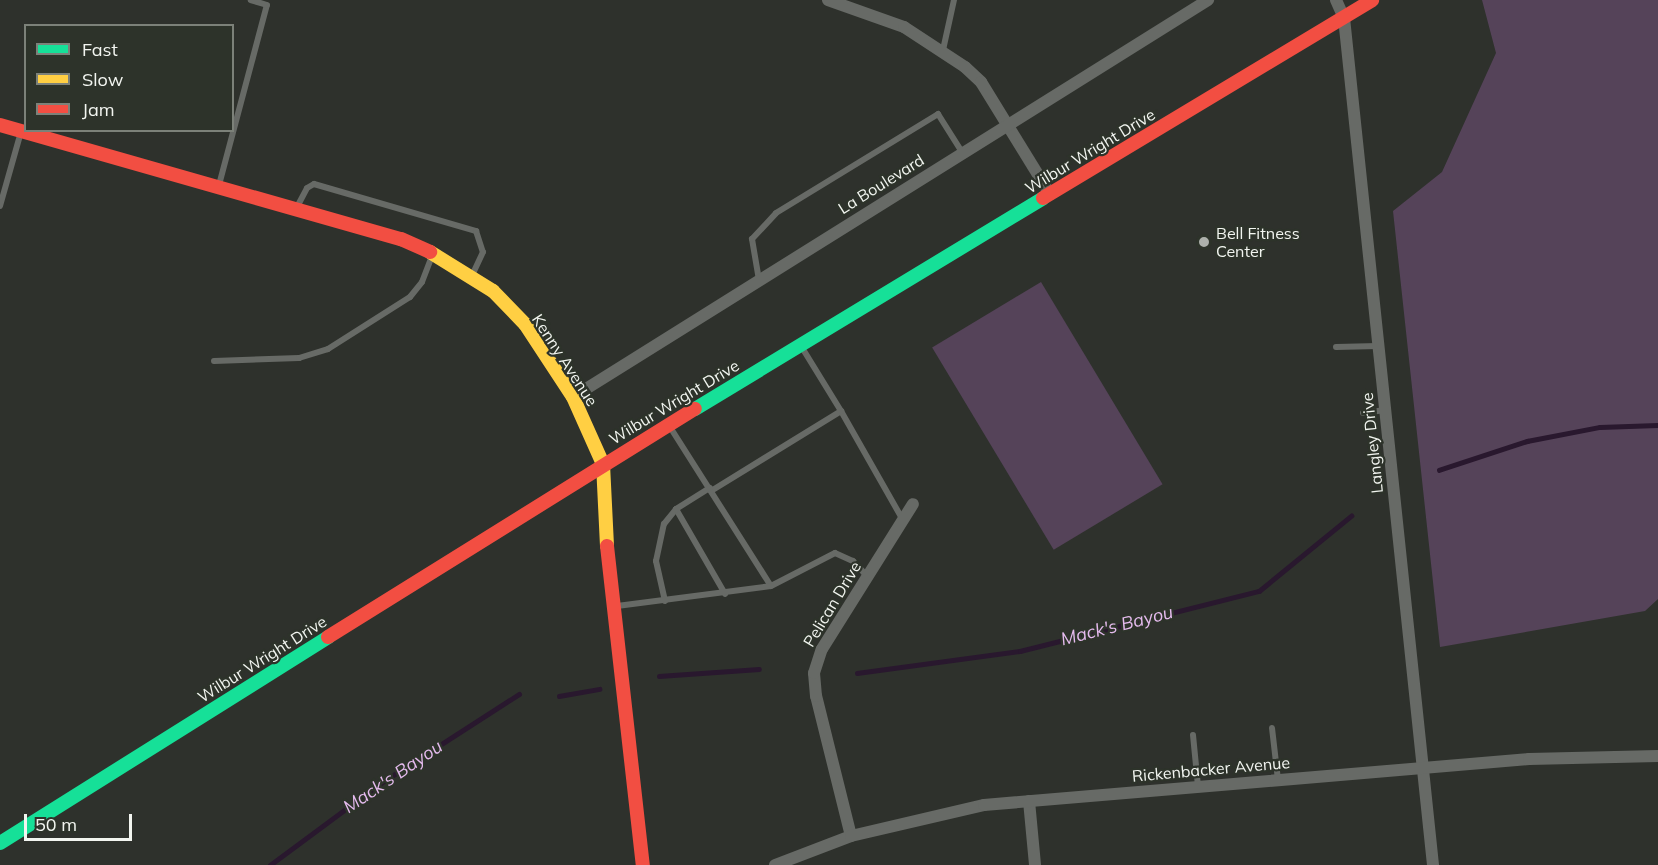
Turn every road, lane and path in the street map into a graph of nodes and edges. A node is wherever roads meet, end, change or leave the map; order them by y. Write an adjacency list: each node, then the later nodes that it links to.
1 (251, 0): 11 (lane)
2 (828, 0): 8 (street)
3 (954, 0): 8 (lane)
4 (1208, 0): 9 (street, La Boulevard)
5 (1336, 0): 7 (street, Langley Drive)
6 (1372, 0): 7 (street, Wilbur Wright Drive)
7 (1344, 18): 18 (street, Wilbur Wright Drive); 25 (street, Langley Drive)
8 (943, 50): 9 (street)
9 (1008, 123): 16 (street, La Boulevard); 18 (street)
10 (0, 125): 12 (street, Kenny Avenue)
11 (234, 127)
12 (21, 131): 13 (street, Kenny Avenue); 19 (lane)
13 (24, 132)
14 (25, 132): 17 (street, Kenny Avenue)
15 (233, 132): 17 (lane)
16 (962, 152): 23 (street, La Boulevard); 23 (lane)
17 (218, 187): 20 (street, Kenny Avenue)
18 (1050, 194): 24 (street, Wilbur Wright Drive)
19 (0, 206)
20 (296, 209): 21 (street, Kenny Avenue); 22 (lane)
21 (433, 254): 22 (street, Kenny Avenue); 27 (lane)
22 (472, 277): 28 (street, Kenny Avenue)
23 (759, 280): 28 (street, La Boulevard)
24 (801, 345): 30 (lane); 32 (street, Wilbur Wright Drive)
25 (1379, 346): 26 (lane); 29 (street, Langley Drive)
26 (1336, 347)
27 (214, 361)
28 (573, 397): 33 (street, Kenny Avenue)
29 (1385, 409): 31 (lane); 46 (street, Langley Drive)
30 (841, 411): 34 (lane); 37 (lane)
31 (1363, 414)
32 (668, 425): 33 (street, Wilbur Wright Drive); 34 (lane)
33 (603, 464): 42 (street, Kenny Avenue); 51 (street, Wilbur Wright Drive)
34 (711, 489): 36 (lane); 39 (lane)
35 (913, 504): 37 (street, Pelican Drive)
36 (676, 508): 40 (lane); 41 (lane)
37 (903, 520): 38 (street, Pelican Drive)
38 (867, 576): 39 (lane); 50 (street, Pelican Drive)
39 (771, 586): 40 (lane)
40 (725, 594): 41 (lane)
41 (665, 601): 42 (lane)
42 (613, 607): 52 (street, Kenny Avenue)
43 (1272, 728): 47 (lane)
44 (1193, 735): 48 (lane)
45 (1658, 756): 46 (street, Rickenbacker Avenue)
46 (1423, 768): 47 (street, Rickenbacker Avenue); 55 (street, Langley Drive)
47 (1278, 780): 48 (street, Rickenbacker Avenue)
48 (1198, 786): 49 (street, Rickenbacker Avenue)
49 (1029, 801): 50 (street, Rickenbacker Avenue); 54 (street)
50 (851, 836): 53 (street, Rickenbacker Avenue)
51 (0, 843)
52 (643, 865)
53 (775, 865)
54 (1035, 865)
55 (1433, 865)

